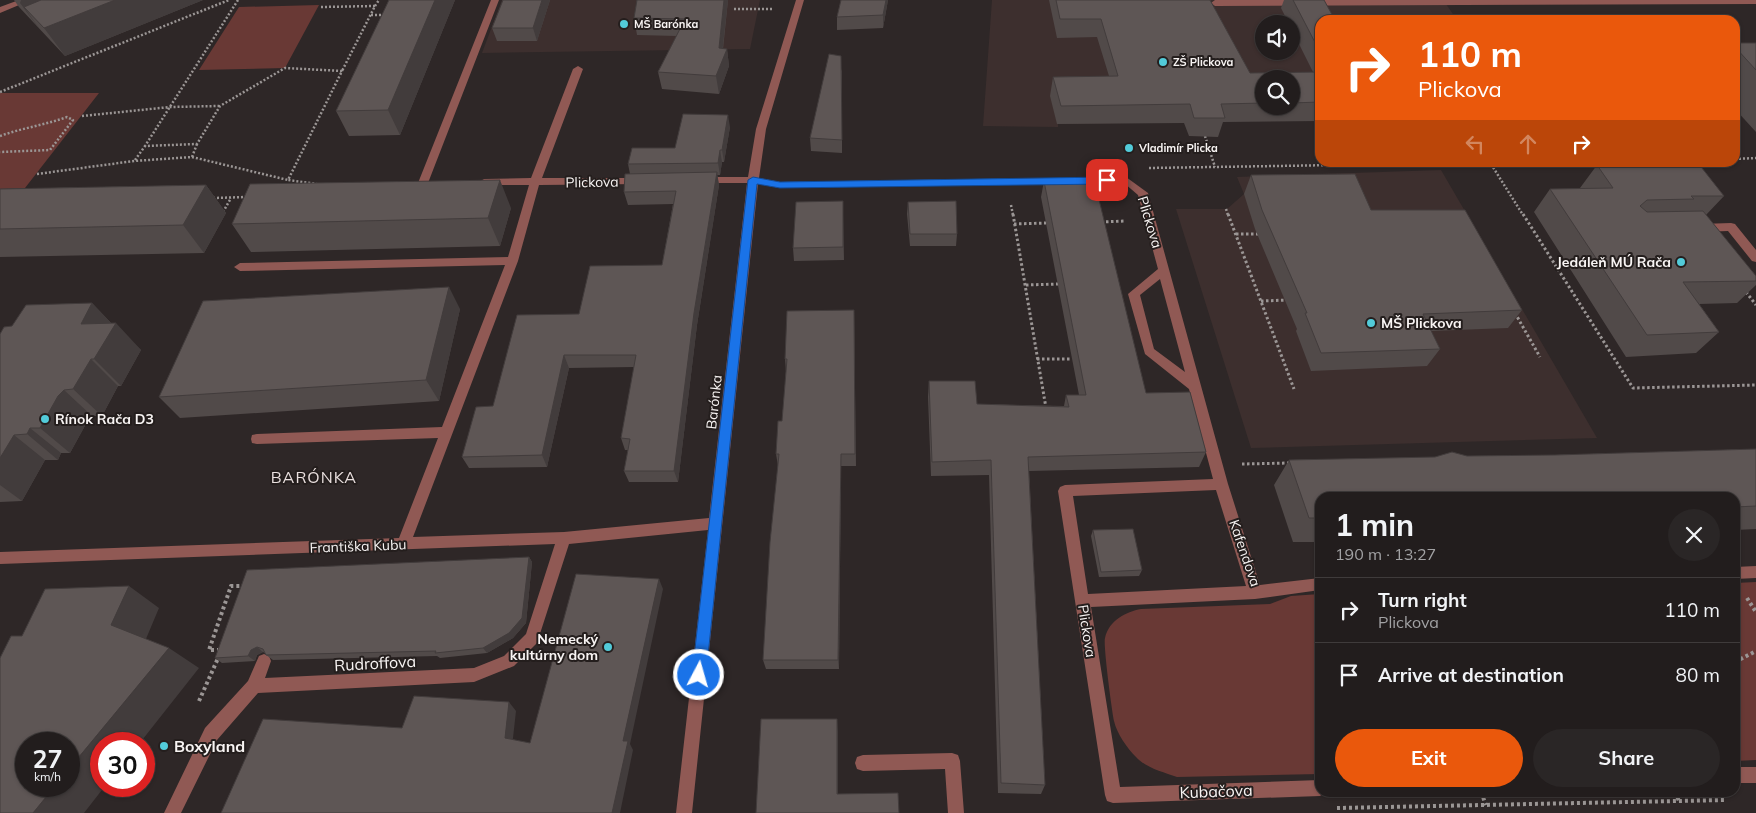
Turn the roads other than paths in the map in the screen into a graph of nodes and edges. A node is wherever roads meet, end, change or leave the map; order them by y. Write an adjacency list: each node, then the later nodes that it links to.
1 (27, 0): 6 (street)
2 (495, 0): 13 (street)
3 (800, 0): 9 (street, Barónka)
4 (1756, 1): 5 (street)
5 (1215, 3)
6 (0, 10)
7 (578, 69): 12 (street)
8 (694, 180): 9 (street, Plickova)
9 (753, 180): 18 (street, Plickova); 23 (street, Barónka)
10 (654, 181): 12 (street, Plickova)
11 (470, 182): 12 (street, Plickova)
12 (535, 182): 16 (street)
13 (423, 183)
14 (1693, 228): 15 (street)
15 (1756, 258)
16 (512, 261): 17 (street); 20 (street)
17 (240, 266)
18 (1164, 270): 19 (street, Plickova); 19 (street)
19 (1196, 387): 22 (street, Plickova)
20 (446, 432): 21 (street); 25 (street)
21 (256, 439)
22 (1221, 484): 30 (street, Kafendova); 31 (street, Plickova)
23 (716, 523): 24 (street, Františka Kubu); 40 (street, Barónka)
24 (564, 538): 25 (street, Františka Kubu); 33 (street, Rudroffova)
25 (404, 544): 26 (street, Františka Kubu)
26 (0, 558)
27 (1756, 572): 28 (street)
28 (1740, 573)
29 (1315, 585): 30 (street, Kafendova)
30 (1255, 592): 31 (street)
31 (1083, 601): 38 (street, Plickova)
32 (264, 661): 33 (street)
33 (254, 686): 39 (street)
34 (863, 763): 41 (street)
35 (1740, 775): 36 (street)
36 (1756, 775)
37 (1315, 788): 38 (street, Kubačova)
38 (1113, 795)
39 (172, 813)
40 (684, 813)
41 (956, 813)

